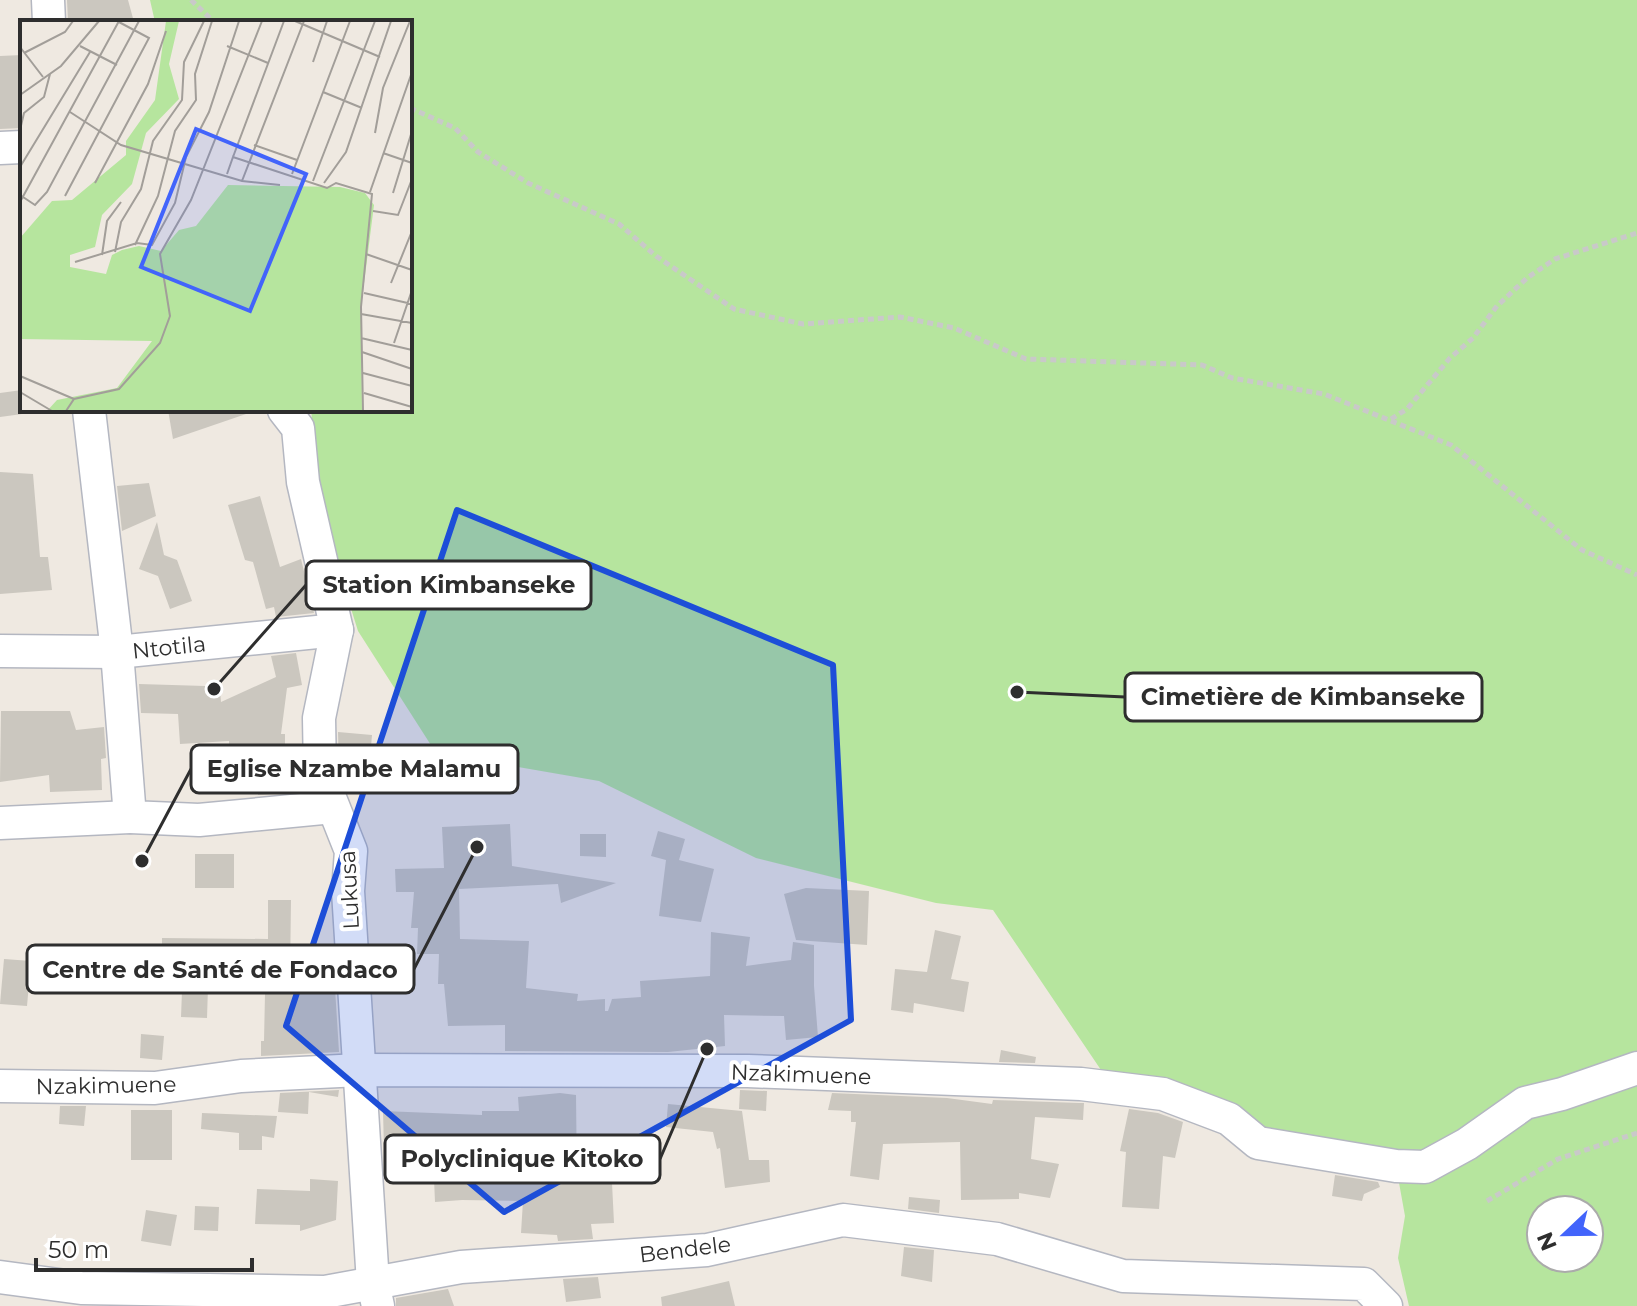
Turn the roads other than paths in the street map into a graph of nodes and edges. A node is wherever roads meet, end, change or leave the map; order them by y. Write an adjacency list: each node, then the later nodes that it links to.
1 (48, 0): 2 (street)
2 (49, 20)
3 (20, 147): 4 (street)
4 (0, 148)
5 (89, 412): 9 (street)
6 (286, 412): 7 (street)
7 (337, 630): 9 (street, Ntotila); 10 (street, Lukusa)
8 (0, 651): 9 (street, Ntotila)
9 (117, 652): 11 (street)
10 (333, 807): 11 (street); 14 (street, Lukusa)
11 (130, 817): 12 (street)
12 (0, 823)
13 (1637, 1068): 14 (street, Nzakimuene)
14 (360, 1070): 15 (street, Nzakimuene); 17 (street, Lukusa)
15 (0, 1086)
16 (0, 1277): 17 (street, Bendele)
17 (376, 1294): 18 (street, Bendele)
18 (1375, 1295)

